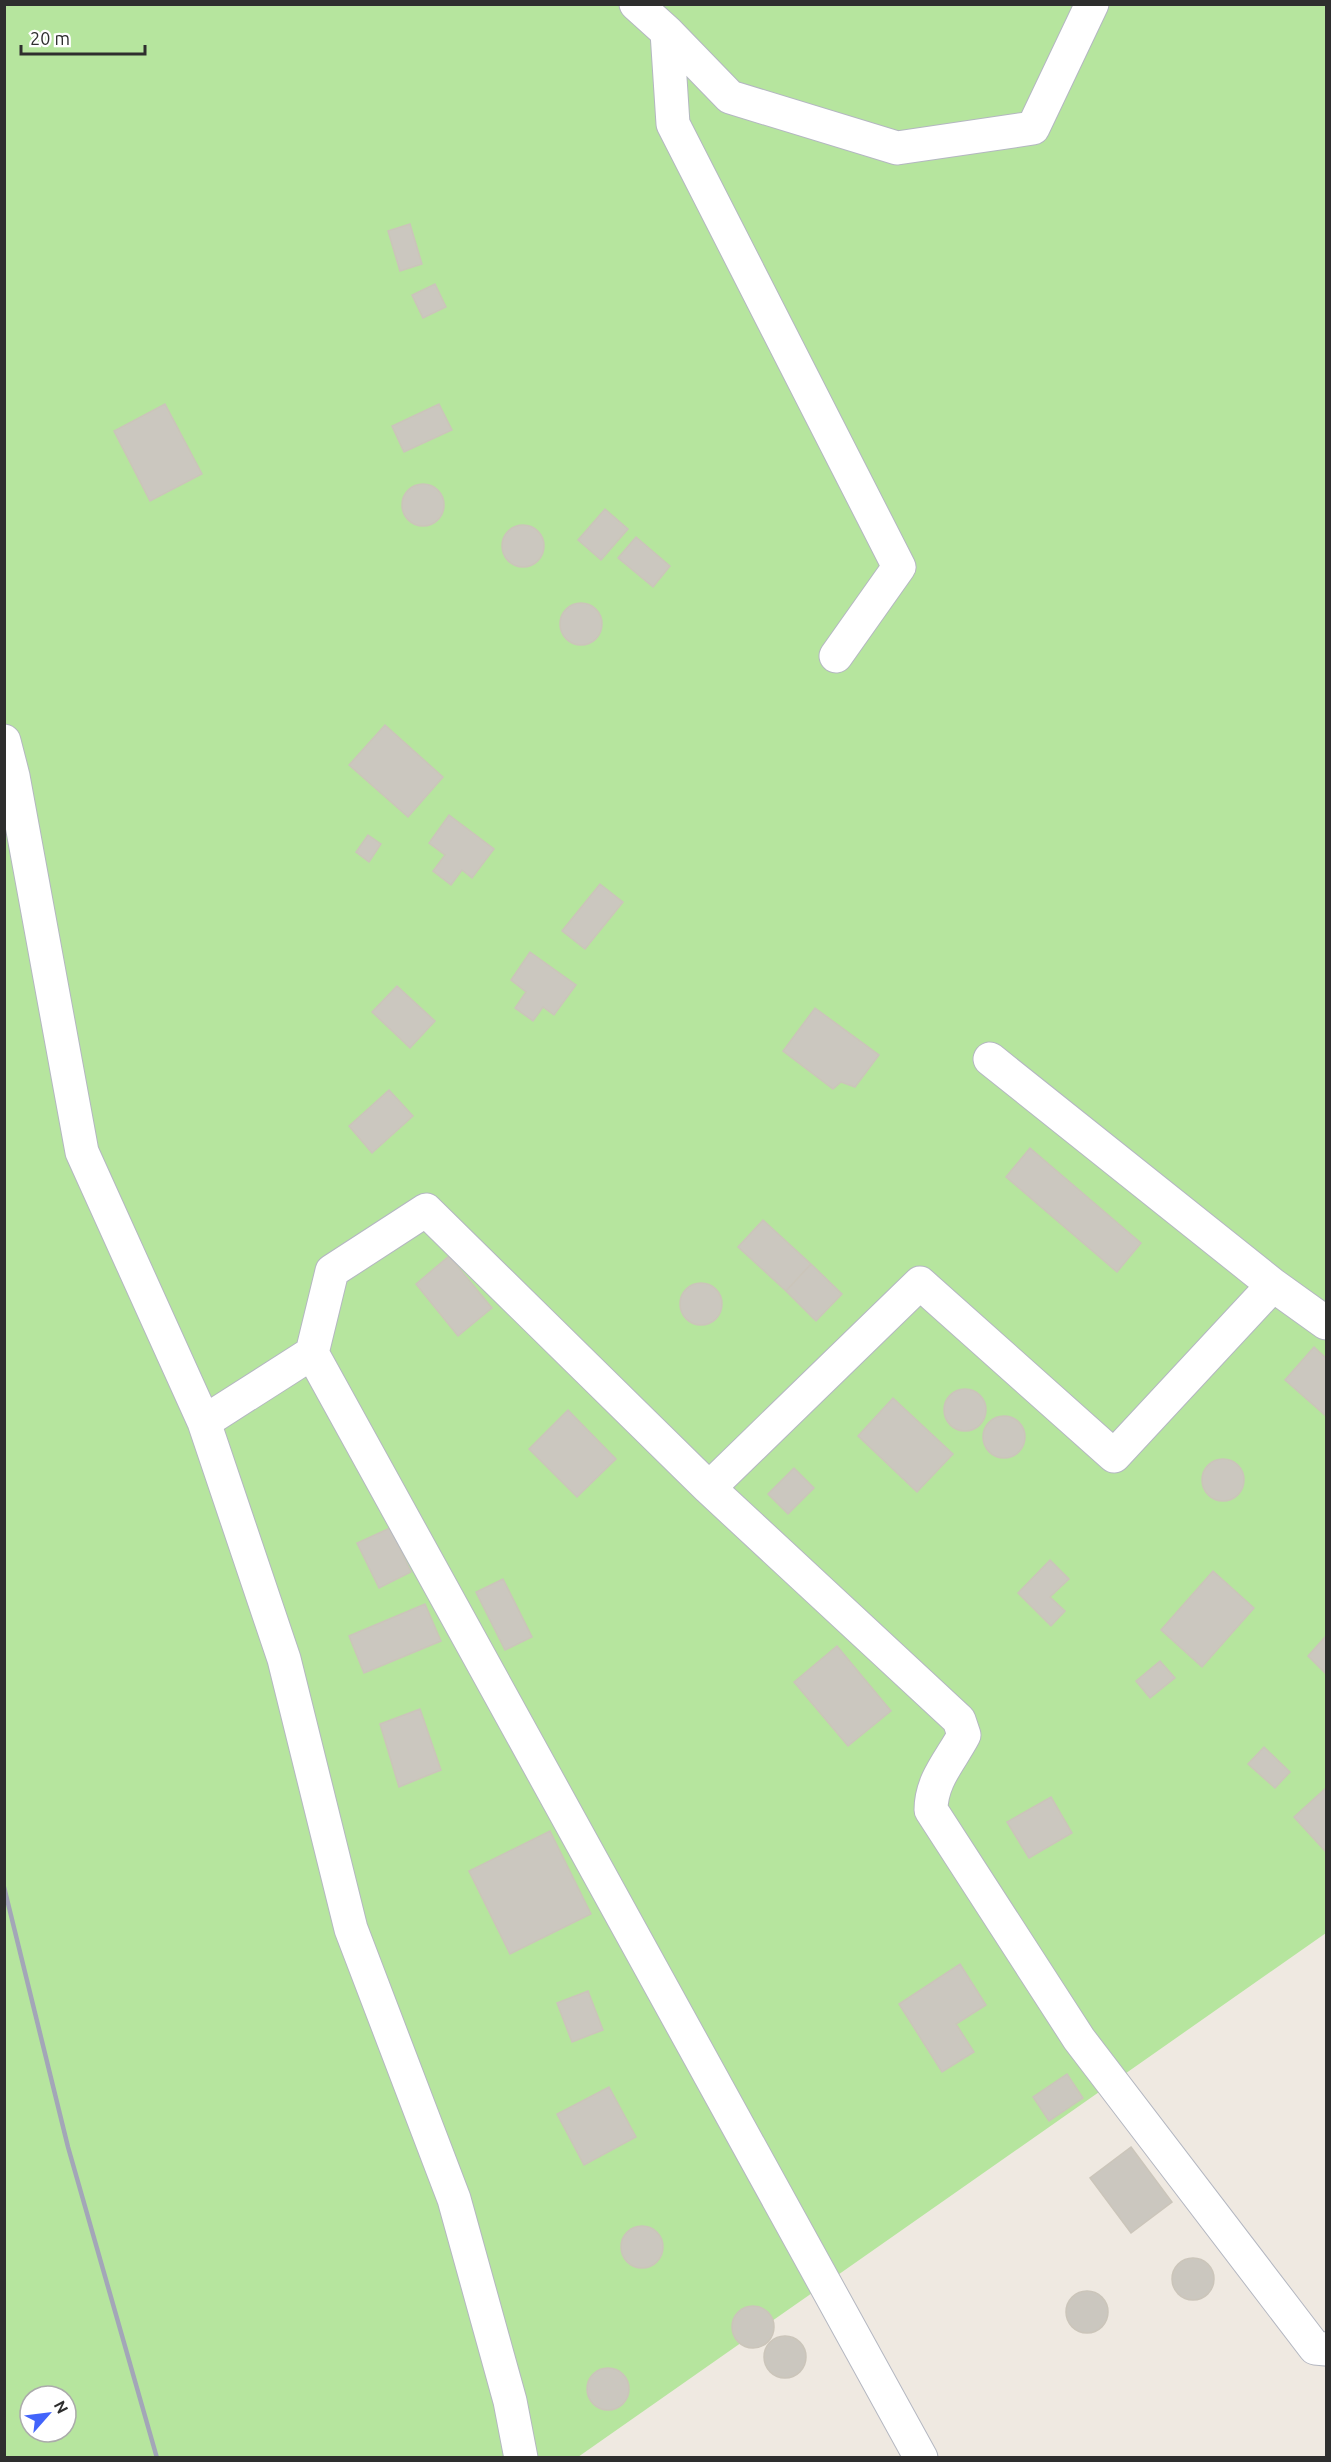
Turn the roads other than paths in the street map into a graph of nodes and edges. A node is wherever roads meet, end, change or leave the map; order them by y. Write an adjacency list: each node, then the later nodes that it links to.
1 (636, 4): 3 (street)
2 (1092, 4): 3 (street)
3 (667, 32): 4 (street)
4 (836, 656)
5 (4, 741): 10 (street)
6 (990, 1059): 7 (street)
7 (1273, 1285): 8 (street); 11 (street)
8 (1326, 1323)
9 (312, 1353): 10 (street); 11 (street); 14 (street)
10 (204, 1422): 13 (street)
11 (709, 1488): 12 (street)
12 (1326, 2349)
13 (521, 2457)
14 (921, 2457)

